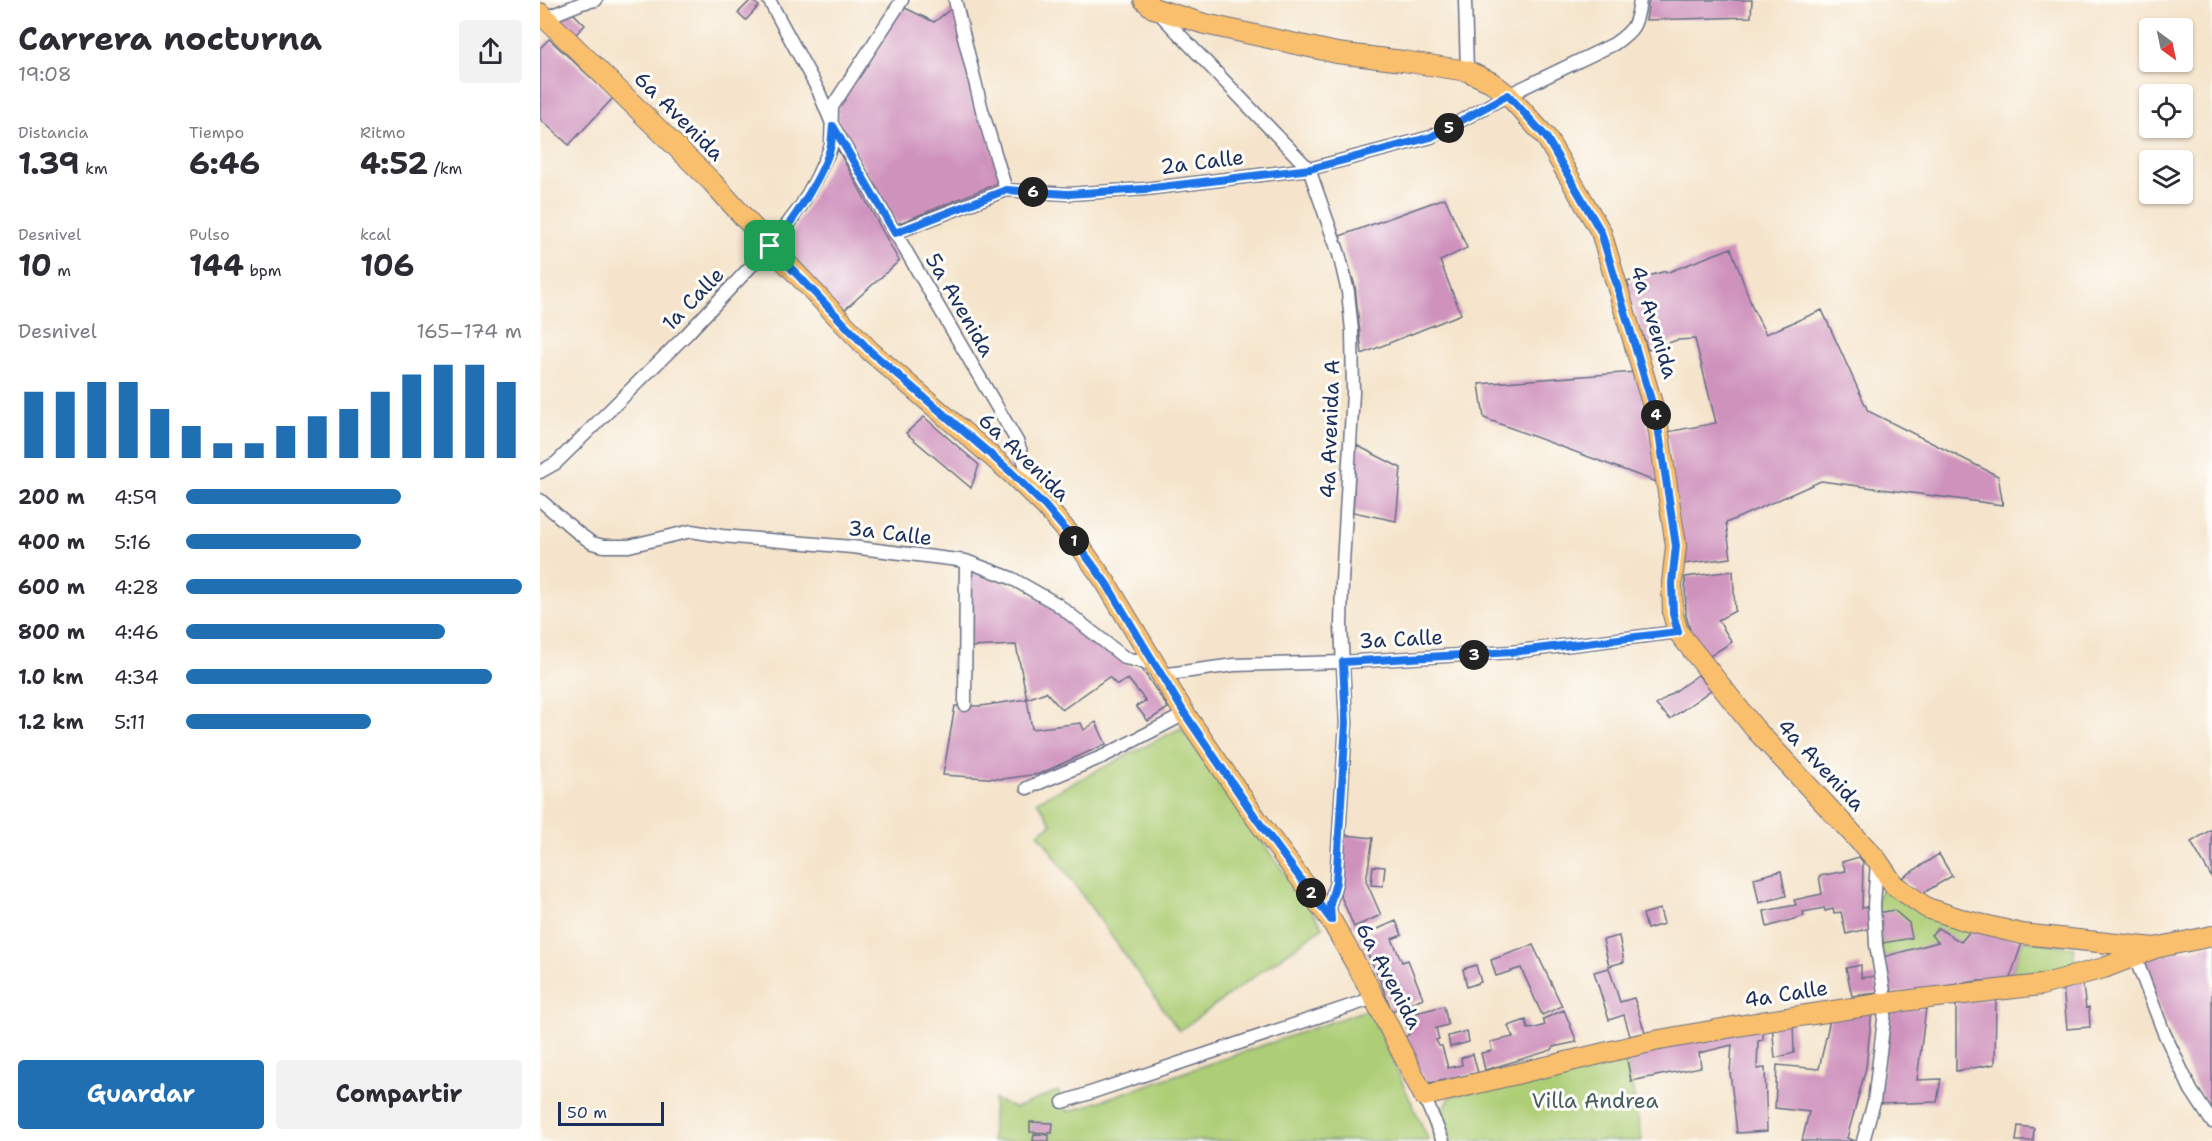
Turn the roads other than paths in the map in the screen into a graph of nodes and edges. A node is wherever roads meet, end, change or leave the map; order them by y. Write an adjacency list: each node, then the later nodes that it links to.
1 (596, 0): 8 (street)
2 (769, 0): 11 (street, 5a Avenida)
3 (902, 0): 11 (street, 1a Calle)
4 (955, 0): 13 (street)
5 (1465, 0): 9 (street)
6 (1640, 0): 10 (street, 2a Calle)
7 (1149, 4): 9 (main road, 4a Avenida); 12 (street, 4a Avenida A)
8 (543, 15): 15 (main road, 6a Avenida)
9 (1467, 71): 10 (main road, 4a Avenida)
10 (1508, 95): 12 (street, 2a Calle); 20 (main road, 4a Avenida)
11 (833, 126): 14 (street, 5a Avenida); 15 (street, 1a Calle)
12 (1310, 169): 13 (street, 2a Calle); 21 (street, 4a Avenida A)
13 (1006, 190): 14 (street, 2a Calle)
14 (895, 233): 18 (street, 5a Avenida)
15 (770, 246): 16 (street, 1a Calle); 18 (main road, 6a Avenida)
16 (540, 472)
17 (540, 500): 19 (street, 3a Calle)
18 (1045, 506): 22 (main road, 6a Avenida)
19 (966, 561): 22 (street, 3a Calle); 23 (street)
20 (1678, 632): 21 (street, 3a Calle); 26 (main road, 4a Avenida)
21 (1343, 662): 22 (street, 3a Calle); 27 (street, 4a Avenida A)
22 (1158, 670): 24 (main road, 6a Avenida)
23 (964, 705)
24 (1185, 714): 25 (street); 27 (main road, 6a Avenida)
25 (1028, 788)
26 (1877, 860): 29 (main road, 4a Avenida); 32 (street)
27 (1331, 920): 31 (main road, 6a Avenida)
28 (2212, 936): 29 (main road, 4a Avenida)
29 (2155, 948): 30 (main road, 4a Calle)
30 (2135, 957): 32 (main road, 4a Calle); 35 (street)
31 (1374, 998): 33 (main road, 6a Avenida); 34 (street)
32 (1886, 1003): 33 (main road, 4a Calle); 37 (street)
33 (1424, 1096): 36 (street, 6a Avenida)
34 (1063, 1102)
35 (2212, 1122)
36 (1443, 1141)
37 (1863, 1141)

